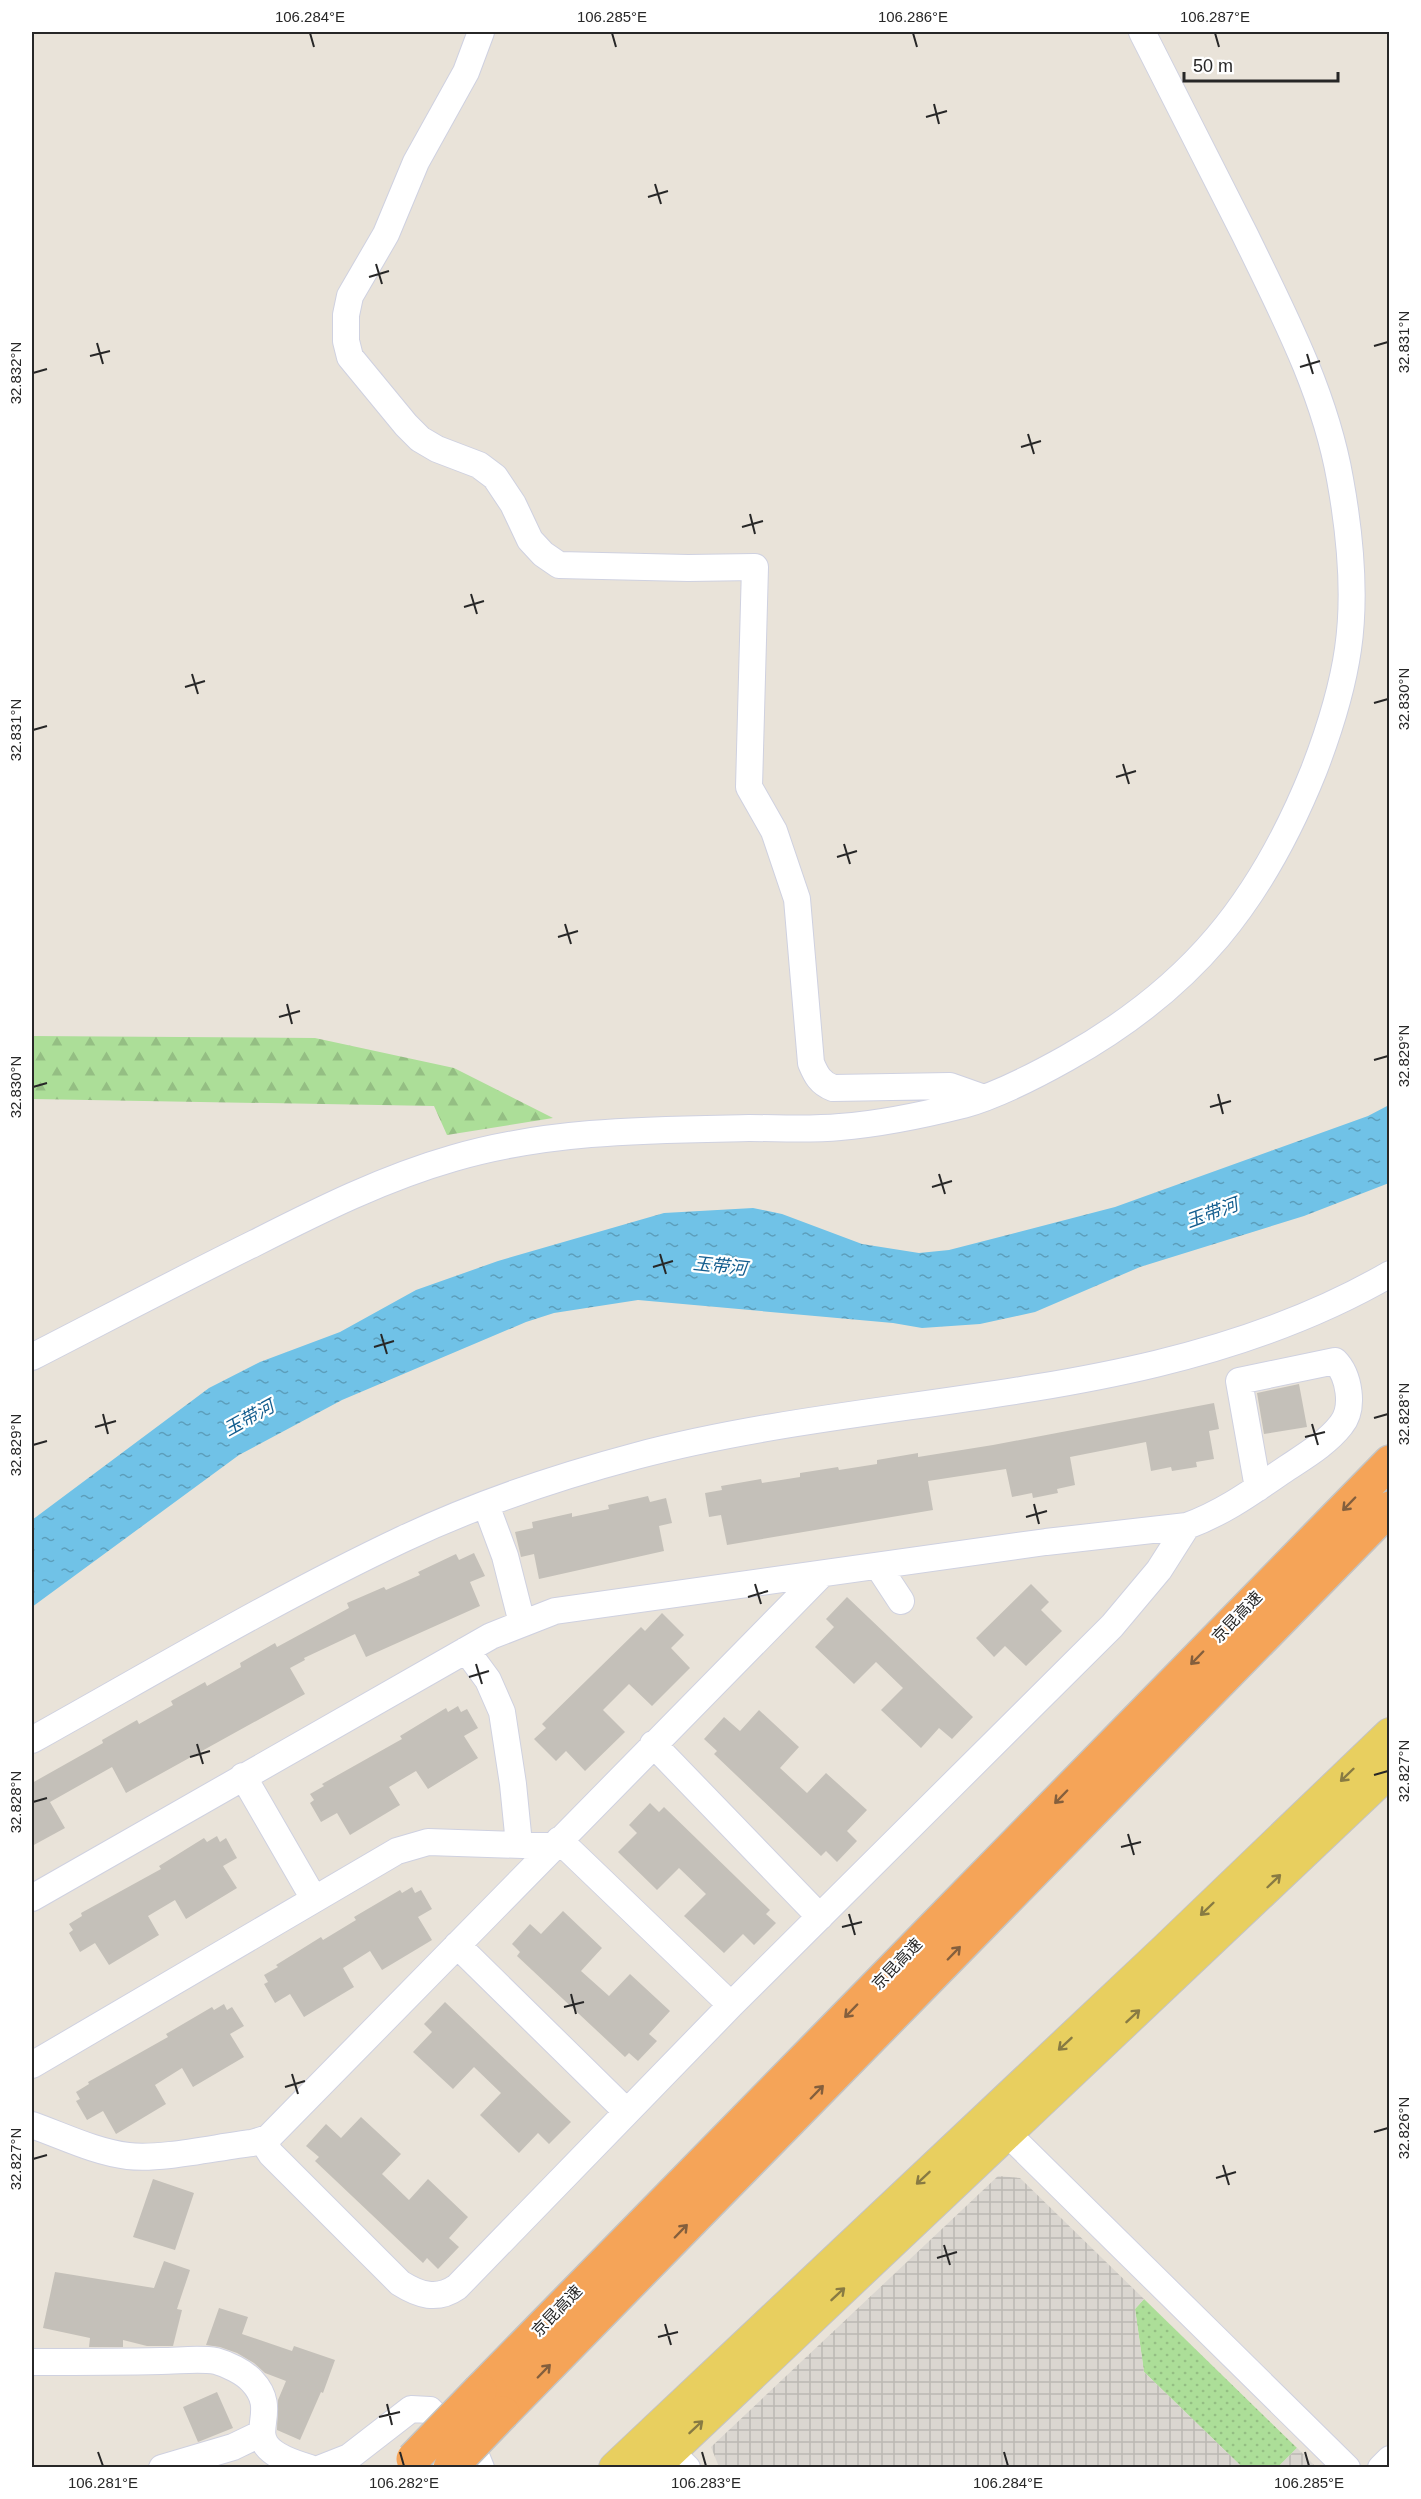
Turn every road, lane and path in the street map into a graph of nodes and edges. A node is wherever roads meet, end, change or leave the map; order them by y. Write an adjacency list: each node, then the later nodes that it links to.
1 (481, 32): 3 (street)
2 (1142, 32): 3 (street)
3 (984, 1098): 5 (street)
4 (1389, 1274): 8 (street)
5 (32, 1357)
6 (1389, 1462): 37 (highway, 京昆高速, one-way to 37, bridge)
7 (1258, 1488): 7 (street); 10 (street)
8 (486, 1505): 14 (street); 17 (street)
9 (1389, 1508): 41 (highway, 京昆高速, one-way to 9, bridge)
10 (1187, 1526): 11 (street); 25 (street)
11 (878, 1566): 12 (street); 13 (street)
12 (822, 1574): 14 (street); 18 (street)
13 (901, 1601)
14 (522, 1623): 15 (street)
15 (466, 1650): 20 (street); 22 (street)
16 (1389, 1734): 43 (main road, one-way to 43)
17 (32, 1740)
18 (653, 1744): 21 (street); 25 (street)
19 (1389, 1771): 31 (main road, one-way to 19)
20 (243, 1776): 23 (street); 24 (street)
21 (556, 1843): 22 (street); 26 (street); 27 (street)
22 (519, 1844): 24 (street)
23 (32, 1898)
24 (314, 1899): 28 (street)
25 (820, 1917): 27 (street)
26 (457, 1945): 29 (street); 32 (street)
27 (731, 2005): 29 (street)
28 (32, 2065)
29 (627, 2112): 32 (street)
30 (32, 2125): 32 (street)
31 (1008, 2134): 36 (main road, one-way to 31); 44 (street)
32 (262, 2140)
33 (32, 2362): 34 (street)
34 (262, 2433): 38 (street); 39 (street)
35 (1389, 2459): 45 (street)
36 (670, 2462)
37 (409, 2463)
38 (162, 2468)
39 (310, 2468)
40 (321, 2468): 42 (street)
41 (450, 2468)
42 (481, 2468)
43 (615, 2468)
44 (1347, 2468)
45 (1381, 2468)

